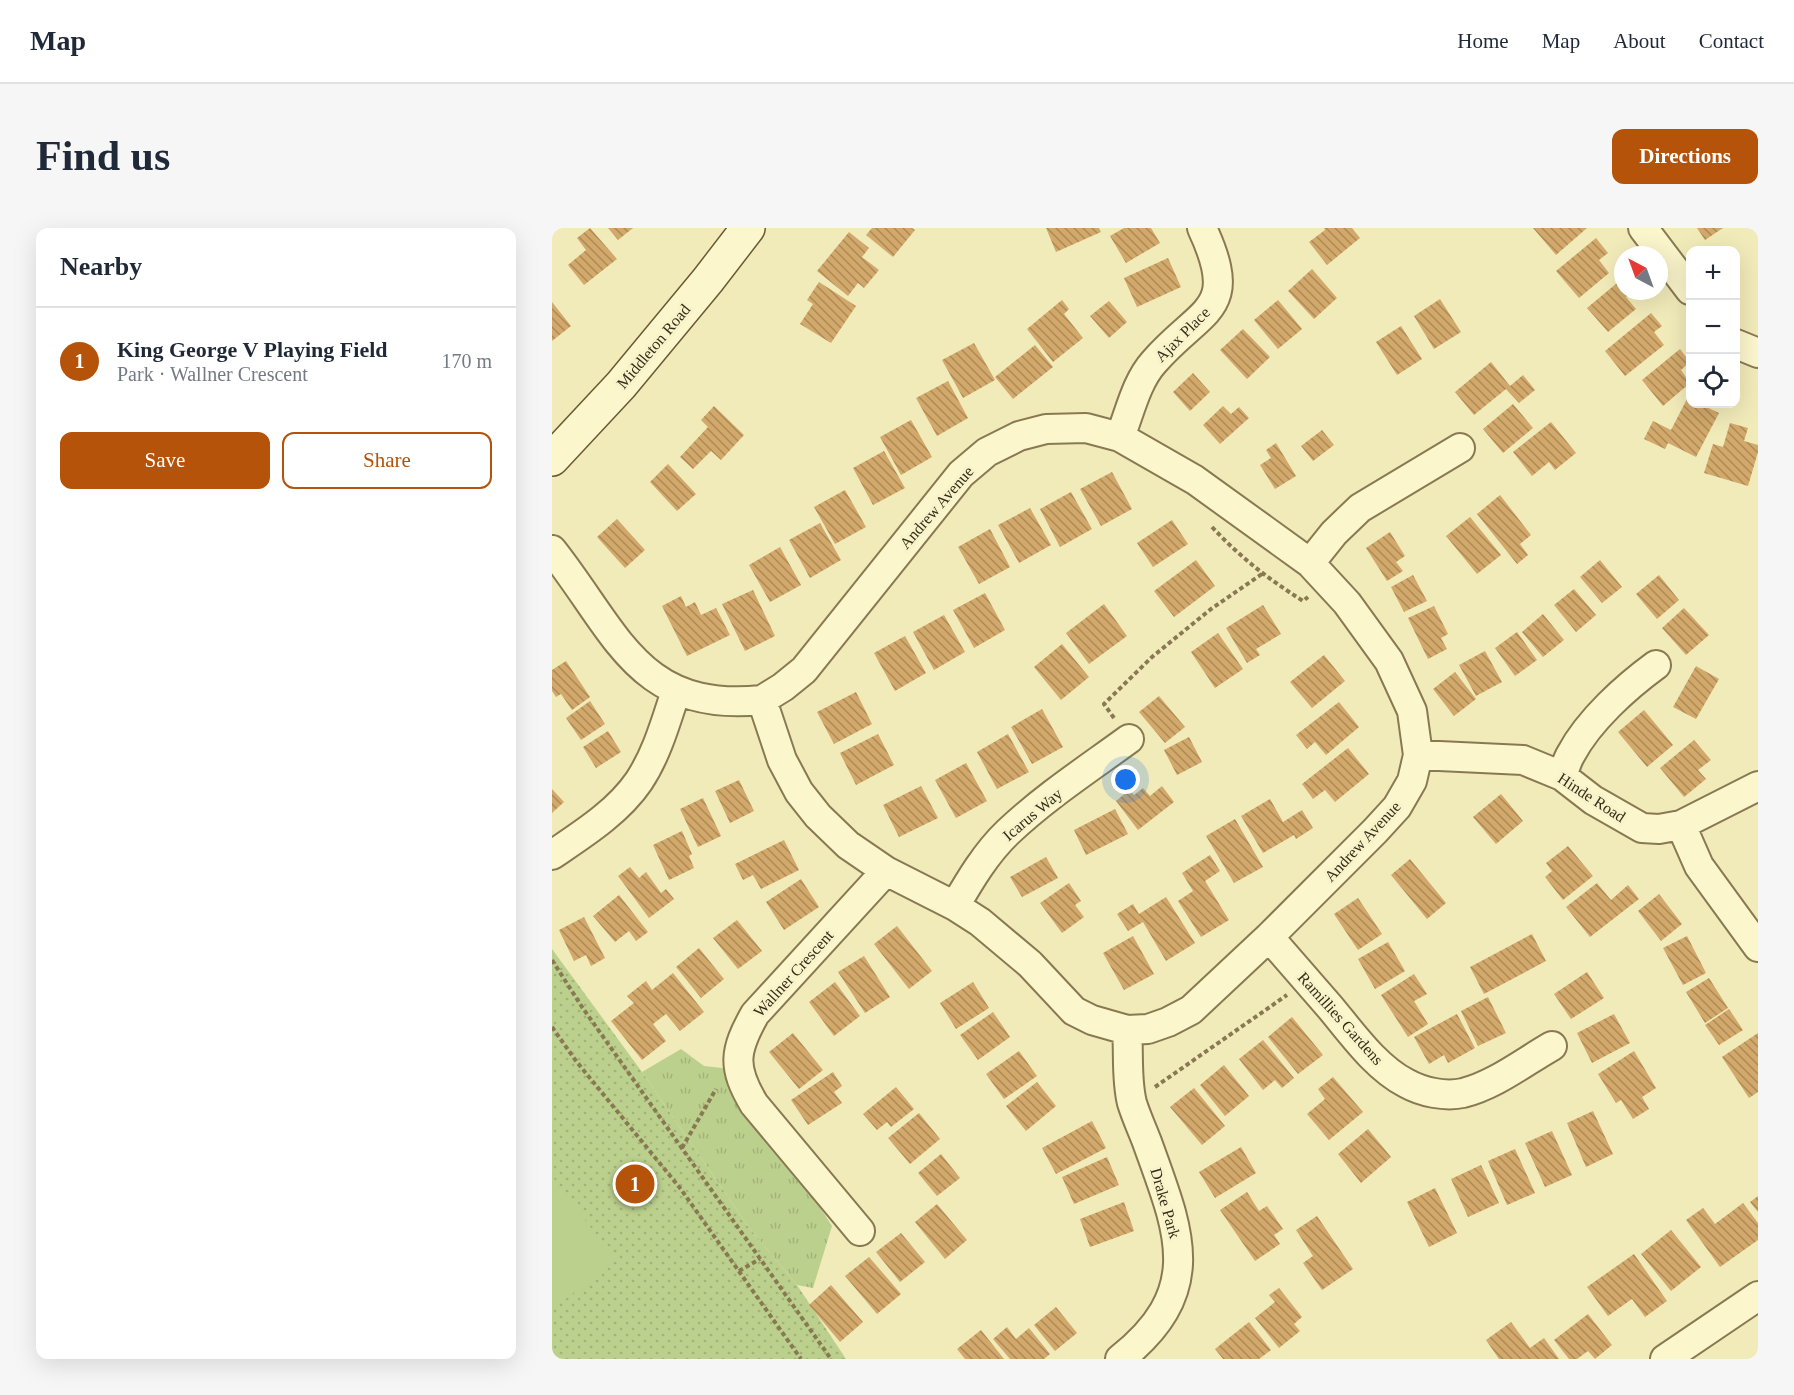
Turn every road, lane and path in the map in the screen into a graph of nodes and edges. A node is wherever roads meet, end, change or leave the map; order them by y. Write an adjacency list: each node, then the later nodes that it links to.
1 (748, 228): 9 (main road, Middleton Road)
2 (1202, 228): 7 (street, Ajax Place)
3 (1643, 228): 4 (street)
4 (1686, 285)
5 (1740, 346): 6 (street)
6 (1758, 353)
7 (1120, 437): 11 (street, Andrew Avenue); 15 (street, Andrew Avenue)
8 (1460, 448): 11 (street)
9 (552, 459)
10 (552, 550): 14 (street, Andrew Avenue)
11 (1310, 563): 17 (street, Andrew Avenue)
12 (1262, 574): 16 (path)
13 (1656, 665): 18 (street)
14 (676, 691): 15 (street, Andrew Avenue); 21 (street)
15 (762, 700): 22 (street, Andrew Avenue)
16 (1128, 739): 23 (street, Icarus Way)
17 (1418, 755): 18 (street, Hinde Road); 24 (street, Andrew Avenue)
18 (1562, 776): 20 (street, Hinde Road)
19 (1758, 786): 20 (street, Hinde Road)
20 (1681, 825): 25 (street)
21 (552, 855)
22 (886, 871): 23 (street, Andrew Avenue); 31 (street, Wallner Crescent)
23 (955, 906): 29 (street, Andrew Avenue)
24 (1269, 937): 27 (street, Ramillies Gardens); 29 (street, Andrew Avenue)
25 (1758, 947)
26 (552, 960): 33 (path)
27 (1307, 981): 30 (street, Ramillies Gardens); 32 (path)
28 (552, 1027): 36 (path)
29 (1127, 1030): 32 (street, Drake Park)
30 (1552, 1046)
31 (738, 1052): 33 (path); 34 (street)
32 (1132, 1103): 40 (street, Drake Park)
33 (682, 1149): 35 (path)
34 (860, 1231)
35 (760, 1259): 36 (path); 39 (path)
36 (739, 1271): 38 (path)
37 (1758, 1296): 41 (street)
38 (801, 1359)
39 (831, 1359)
40 (1120, 1359)
41 (1665, 1359)

